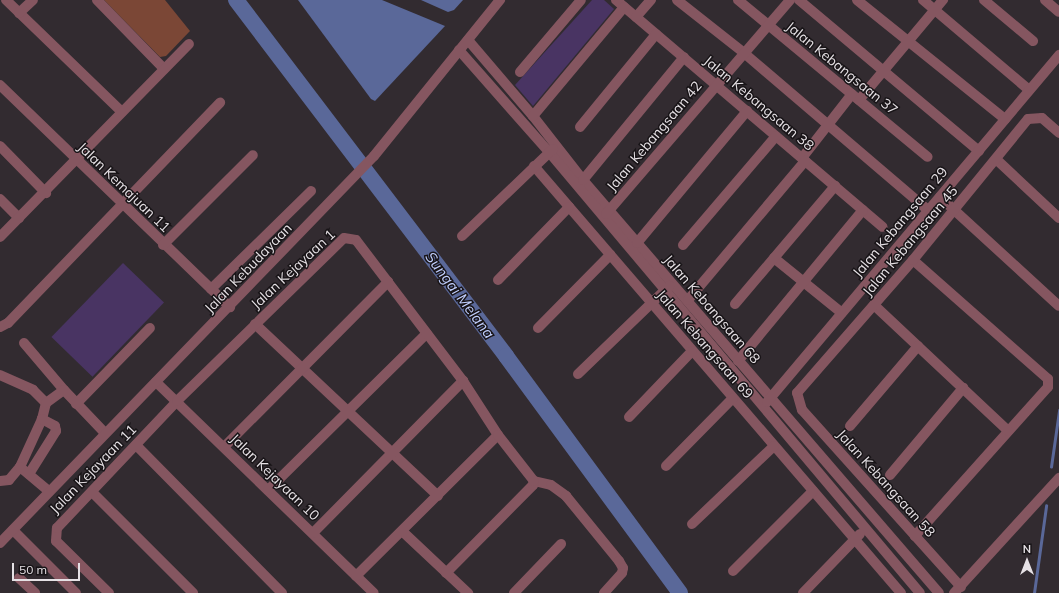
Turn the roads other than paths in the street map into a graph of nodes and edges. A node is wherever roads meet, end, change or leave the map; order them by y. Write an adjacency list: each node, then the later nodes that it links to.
1 (6, 0): 19 (street)
2 (33, 0): 19 (street)
3 (97, 0): 31 (street)
4 (500, 0): 23 (street, Jalan Kebudayaan)
5 (581, 0): 33 (street)
6 (651, 0): 20 (street)
7 (677, 0): 28 (street)
8 (738, 0): 21 (street, Jalan Kebangsaan 37)
9 (790, 0): 21 (street, Jalan Kebangsaan 42)
10 (799, 0): 32 (street)
11 (857, 0): 25 (street)
12 (923, 0): 17 (street)
13 (944, 0): 17 (street)
14 (984, 0): 24 (street)
15 (1045, 0): 18 (street)
16 (620, 3): 20 (street, Jalan Kebangsaan 38); 41 (street)
17 (935, 10): 25 (street); 36 (street)
18 (1059, 12)
19 (19, 13): 40 (street)
20 (636, 17): 22 (street, Jalan Kebangsaan 38)
21 (768, 25): 28 (street, Jalan Kebangsaan 42); 37 (street, Jalan Kebangsaan 37)
22 (656, 34): 30 (street, Jalan Kebangsaan 38); 44 (street)
23 (468, 40): 27 (street, Jalan Kebudayaan); 41 (street, Jalan Kebangsaan 68)
24 (1033, 41)
25 (908, 43): 32 (street); 42 (street)
26 (189, 44): 31 (street)
27 (459, 50): 48 (street, Jalan Kebangsaan 68); 89 (street, Jalan Kebudayaan)
28 (744, 53): 35 (street, Jalan Kebangsaan 42); 43 (street)
29 (1059, 55): 36 (street, Jalan Kebangsaan 29)
30 (684, 58): 35 (street, Jalan Kebangsaan 38); 56 (street)
31 (164, 69): 40 (street)
32 (884, 71): 37 (street); 49 (street)
33 (520, 72)
34 (0, 85): 52 (street, Jalan Kemajuan 11)
35 (716, 85): 39 (street, Jalan Kebangsaan 38); 67 (street, Jalan Kebangsaan 42)
36 (1030, 90): 42 (street, Jalan Kebangsaan 29)
37 (856, 97): 43 (street); 51 (street, Jalan Kebangsaan 37)
38 (220, 103): 62 (street)
39 (747, 111): 46 (street, Jalan Kebangsaan 38); 73 (street)
40 (122, 112): 52 (street)
41 (533, 116): 48 (street, Jalan Kebangsaan 68)
42 (1005, 119): 49 (street, Jalan Kebangsaan 29)
43 (827, 126): 53 (street); 66 (street)
44 (580, 127)
45 (1059, 133): 54 (street, Jalan Kebangsaan 45)
46 (776, 136): 53 (street, Jalan Kebangsaan 38); 75 (street)
47 (0, 146): 59 (street)
48 (553, 149): 55 (street); 56 (street, Jalan Kebangsaan 68); 67 (street, Jalan Kebangsaan 68)
49 (979, 151): 60 (street, Jalan Kebangsaan 29)
50 (253, 156): 74 (street)
51 (928, 157)
52 (75, 159): 59 (street); 62 (street, Jalan Kemajuan 11)
53 (804, 160): 57 (street, Jalan Kebangsaan 38); 84 (street)
54 (997, 160): 64 (street, Jalan Kebangsaan 45); 69 (street)
55 (534, 166): 63 (street, Jalan Kebangsaan 69); 71 (street)
56 (583, 180): 67 (street, Jalan Kebangsaan 68)
57 (835, 186): 65 (street, Jalan Kebangsaan 38); 77 (street)
58 (311, 191): 83 (street)
59 (46, 193): 68 (street)
60 (940, 197): 64 (street); 66 (street, Jalan Kebangsaan 29)
61 (0, 199): 68 (street)
62 (121, 204): 74 (street, Jalan Kemajuan 11); 92 (street)
63 (569, 207): 76 (street, Jalan Kebangsaan 69); 79 (street)
64 (954, 208): 78 (street, Jalan Kebangsaan 45); 88 (street)
65 (864, 210): 70 (street, Jalan Kebangsaan 38); 81 (street)
66 (928, 210): 90 (street, Jalan Kebangsaan 29)
67 (606, 214): 73 (street, Jalan Kebangsaan 68); 82 (street, Jalan Kebangsaan 68)
68 (19, 218): 72 (street)
69 (1059, 218)
70 (883, 227)
71 (462, 236)
72 (0, 237)
73 (637, 243): 82 (street, Jalan Kebangsaan 68)
74 (163, 245): 83 (street, Jalan Kemajuan 11)
75 (683, 245)
76 (610, 255): 85 (street, Jalan Kebangsaan 69); 94 (street)
77 (774, 258): 81 (street); 86 (street)
78 (913, 260): 87 (street, Jalan Kebangsaan 45); 118 (street)
79 (498, 280)
80 (388, 282): 91 (street, Jalan Kejayaan 1); 95 (street, Jalan Kejayaan 1); 100 (street)
81 (804, 283): 90 (street); 99 (street)
82 (669, 287): 84 (street, Jalan Kebangsaan 68); 85 (street); 113 (street, Jalan Kebangsaan 68)
83 (211, 289): 89 (street, Jalan Kemajuan 11)
84 (688, 300): 99 (street, Jalan Kebangsaan 68)
85 (651, 302): 98 (street, Jalan Kebangsaan 69); 101 (street)
86 (735, 304)
87 (874, 305): 97 (street); 107 (street, Jalan Kebangsaan 45)
88 (1059, 306)
89 (230, 307): 104 (street, Jalan Kebudayaan)
90 (842, 313): 109 (street, Jalan Kebangsaan 29)
91 (256, 324): 100 (street); 110 (street, Jalan Kejayaan 1)
92 (0, 327)
93 (150, 328): 112 (street)
94 (538, 328)
95 (427, 333): 103 (street, Jalan Kejayaan 1); 114 (street)
96 (24, 343): 106 (street)
97 (918, 346): 105 (street); 117 (street)
98 (692, 351): 108 (street, Jalan Kebangsaan 69); 115 (street)
99 (738, 361): 109 (street, Jalan Kebangsaan 68)
100 (303, 369): 114 (street); 123 (street)
101 (578, 374)
102 (0, 375): 111 (street)
103 (463, 381): 120 (street, Jalan Kejayaan 1); 124 (street)
104 (156, 382): 110 (street, Jalan Kejayaan 10); 119 (street, Jalan Kebudayaan)
105 (963, 388): 118 (street); 128 (street)
106 (64, 390): 111 (street); 112 (street)
107 (797, 393): 142 (street, Jalan Kebangsaan 58)
108 (733, 398): 122 (street, Jalan Kebangsaan 69); 125 (street)
109 (771, 398): 113 (street, Jalan Kebangsaan 29); 163 (street, Jalan Kebangsaan 68)
110 (177, 401): 121 (street, Jalan Kejayaan 11); 123 (street, Jalan Kejayaan 10)
111 (46, 403): 116 (street)
112 (76, 404): 119 (street)
113 (763, 407): 138 (street, Jalan Kebangsaan 68)
114 (348, 412): 124 (street); 133 (street)
115 (628, 417)
116 (42, 419): 126 (street); 127 (street)
117 (850, 426)
118 (1008, 431): 142 (street)
119 (105, 434): 132 (street, Jalan Kebudayaan)
120 (498, 435): 131 (street); 136 (street)
121 (136, 445): 135 (street, Jalan Kejayaan 11); 156 (street)
122 (774, 446): 134 (street, Jalan Kebangsaan 69); 137 (street)
123 (224, 447): 133 (street, Jalan Kejayaan 10)
124 (392, 453): 136 (street); 141 (street)
125 (666, 466)
126 (20, 467): 127 (street); 130 (street)
127 (29, 474): 132 (street)
128 (890, 476)
129 (1059, 478): 150 (street, Jalan Kebangsaan 58)
130 (0, 481)
131 (534, 481): 147 (street); 160 (street)
132 (49, 490): 139 (street, Jalan Kebudayaan)
133 (268, 490): 141 (street, Jalan Kejayaan 10)
134 (813, 491): 143 (street, Jalan Kebangsaan 69); 146 (street)
135 (92, 492): 154 (street, Jalan Kejayaan 11); 155 (street)
136 (438, 496): 140 (street)
137 (692, 524)
138 (865, 528): 143 (street); 162 (street, Jalan Kebangsaan 68)
139 (12, 530): 144 (street, Jalan Kebudayaan); 153 (street)
140 (402, 531): 147 (street); 148 (street)
141 (313, 533): 148 (street, Jalan Kejayaan 10)
142 (915, 536): 150 (street, Jalan Kebangsaan 58)
143 (855, 538): 151 (street, Jalan Kebangsaan 69); 161 (street)
144 (0, 543)
145 (561, 544): 159 (street)
146 (733, 571)
147 (446, 573): 158 (street)
148 (356, 576): 157 (street, Jalan Kejayaan 10)
149 (19, 578): 152 (street)
150 (957, 590)
151 (896, 591)
152 (35, 593)
153 (76, 593)
154 (109, 593)
155 (193, 593)
156 (282, 593)
157 (374, 593)
158 (468, 593)
159 (514, 593)
160 (604, 593)
161 (803, 593)
162 (920, 593)
163 (939, 593)

